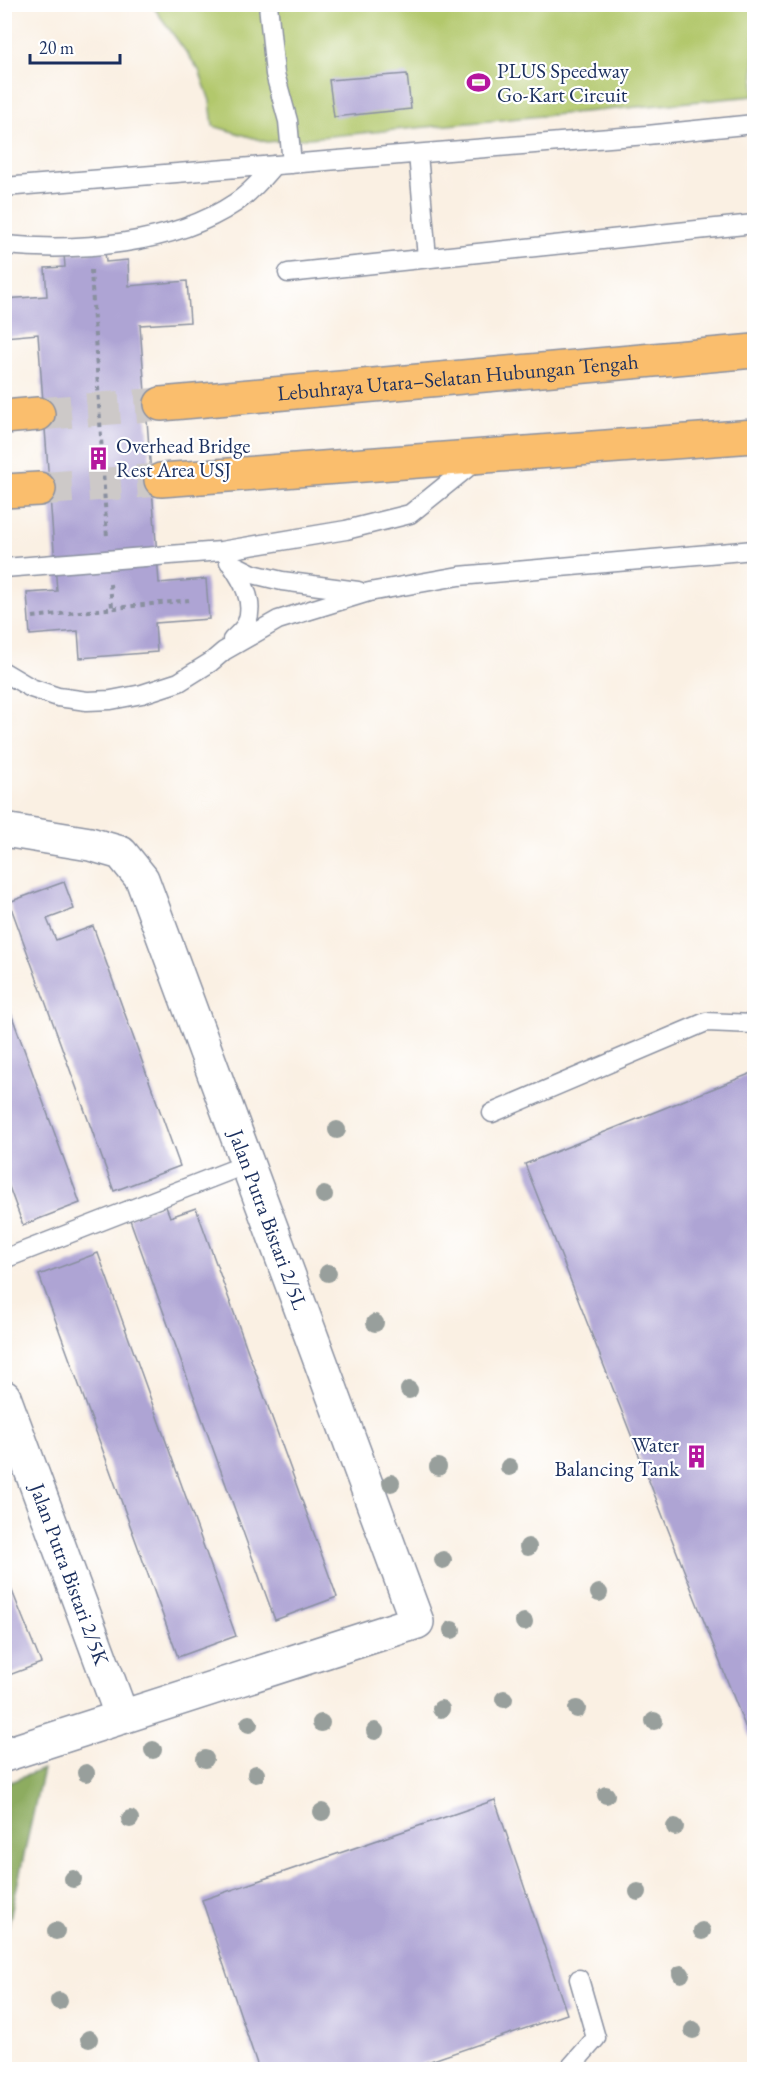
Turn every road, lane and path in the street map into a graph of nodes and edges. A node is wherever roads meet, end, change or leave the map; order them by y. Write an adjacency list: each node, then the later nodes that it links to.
1 (268, 4): 4 (lane)
2 (754, 124): 3 (lane)
3 (418, 154): 4 (lane); 9 (lane)
4 (283, 165): 5 (lane); 8 (lane)
5 (4, 187)
6 (754, 224): 9 (lane)
7 (4, 245): 8 (lane)
8 (90, 248): 22 (path)
9 (427, 258): 10 (lane)
10 (288, 273)
11 (754, 351): 12 (highway, Lebuhraya Utara–Selatan Hubungan Tengah)
12 (161, 404)
13 (38, 414): 14 (highway)
14 (4, 417)
15 (754, 435): 16 (highway)
16 (483, 456): 17 (highway); 21 (lane)
17 (161, 480)
18 (39, 489): 19 (highway)
19 (4, 491)
20 (754, 550): 24 (lane)
21 (225, 556): 22 (lane); 24 (lane); 28 (lane)
22 (109, 561): 23 (lane); 26 (path)
23 (4, 568)
24 (369, 592): 28 (lane)
25 (189, 600): 26 (path)
26 (112, 607): 27 (path)
27 (33, 617)
28 (224, 651): 29 (lane)
29 (4, 672)
30 (4, 830): 33 (street, Jalan Putra Bistari 2/5L)
31 (754, 1024): 32 (lane)
32 (492, 1113)
33 (247, 1164): 34 (lane); 36 (street, Jalan Putra Bistari 2/5L)
34 (4, 1259)
35 (4, 1397): 36 (street, Jalan Putra Bistari 2/5K)
36 (122, 1717): 37 (street)
37 (4, 1755)
38 (579, 1979): 39 (lane)
39 (568, 2070)

